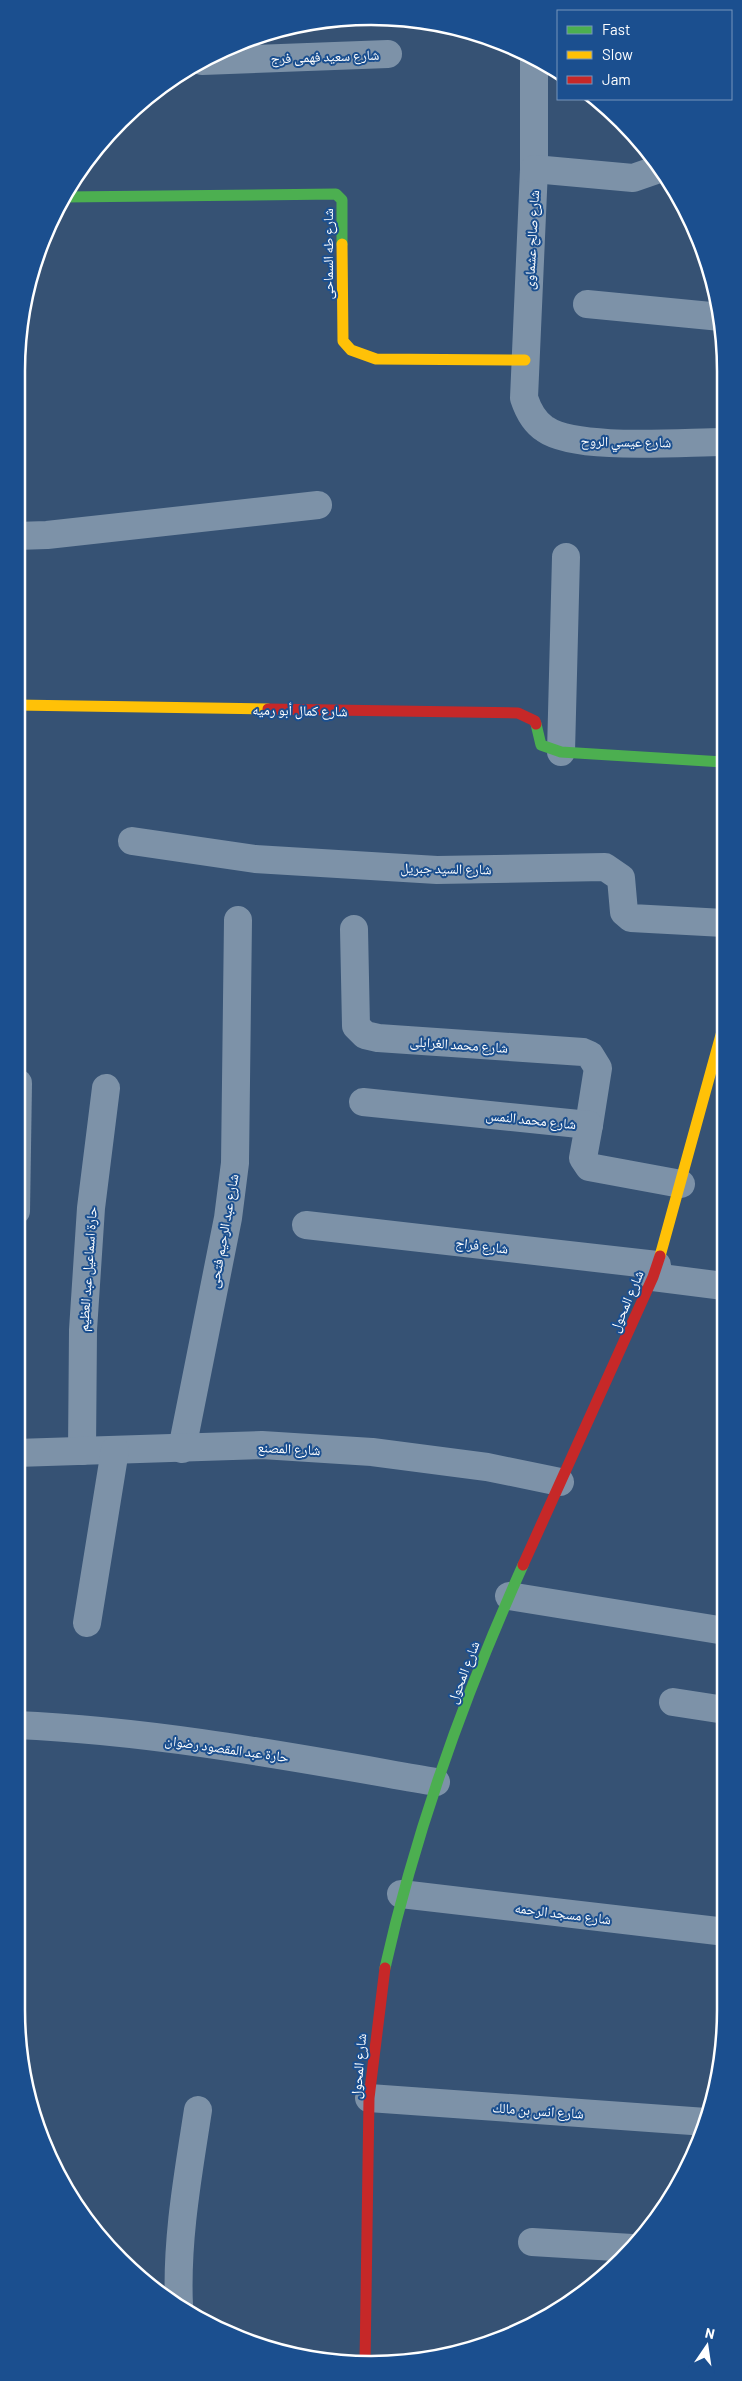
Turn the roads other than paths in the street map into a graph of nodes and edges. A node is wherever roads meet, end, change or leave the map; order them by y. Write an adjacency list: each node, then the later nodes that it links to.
1 (388, 54): 2 (street, شارع سعيد فهمى فرج)
2 (219, 60)
3 (534, 66): 4 (street, شارع صالح عشماوى)
4 (534, 169): 5 (street); 9 (street, شارع صالح عشماوى)
5 (653, 171)
6 (72, 197): 9 (street, شارع طه السماحى)
7 (587, 304): 8 (street)
8 (712, 316)
9 (525, 360): 10 (street, شارع صالح عشماوى)
10 (534, 420): 11 (street, شارع عيسي الروح)
11 (717, 442)
12 (318, 505): 13 (street)
13 (25, 536)
14 (566, 557): 16 (street)
15 (25, 705): 16 (street, شارع كمال أبو رميه)
16 (561, 752): 17 (street, شارع كمال أبو رميه)
17 (717, 762)
18 (132, 841): 20 (street, شارع السيد جبريل)
19 (238, 920): 30 (street, شارع عبد الرحيم فتحى)
20 (717, 923)
21 (354, 929): 25 (street, شارع محمد الغرابلى)
22 (717, 1078): 26 (street, شارع المحول)
23 (106, 1088): 32 (street, حارة اسماعيل عبد العظيم)
24 (363, 1102): 25 (street, شارع محمد النمس)
25 (590, 1125): 26 (street, شارع محمد النمس)
26 (681, 1184): 28 (street, شارع المحول)
27 (306, 1225): 28 (street, شارع فراج)
28 (655, 1271): 29 (street, شارع فراج); 34 (street, شارع المحول)
29 (717, 1284)
30 (182, 1449): 31 (street, شارع المصنع); 34 (street, شارع المصنع)
31 (115, 1450): 32 (street, شارع المصنع); 36 (street)
32 (82, 1451): 33 (street, شارع المصنع)
33 (25, 1453)
34 (560, 1482): 35 (street, شارع المحول)
35 (509, 1596): 37 (street); 41 (street, شارع المحول)
36 (87, 1623)
37 (717, 1630)
38 (673, 1702): 39 (street)
39 (717, 1709)
40 (25, 1725): 41 (street, حارة عبد المقصود رضوان)
41 (436, 1782): 42 (street, شارع المحول)
42 (401, 1894): 43 (street, شارع مسجد الرحمه); 44 (street, شارع المحول)
43 (717, 1931)
44 (369, 2098): 46 (street, شارع انس بن مالك); 50 (street, شارع المحول)
45 (198, 2110): 49 (street)
46 (699, 2121)
47 (532, 2242): 48 (street)
48 (623, 2247)
49 (179, 2298)
50 (364, 2356)

